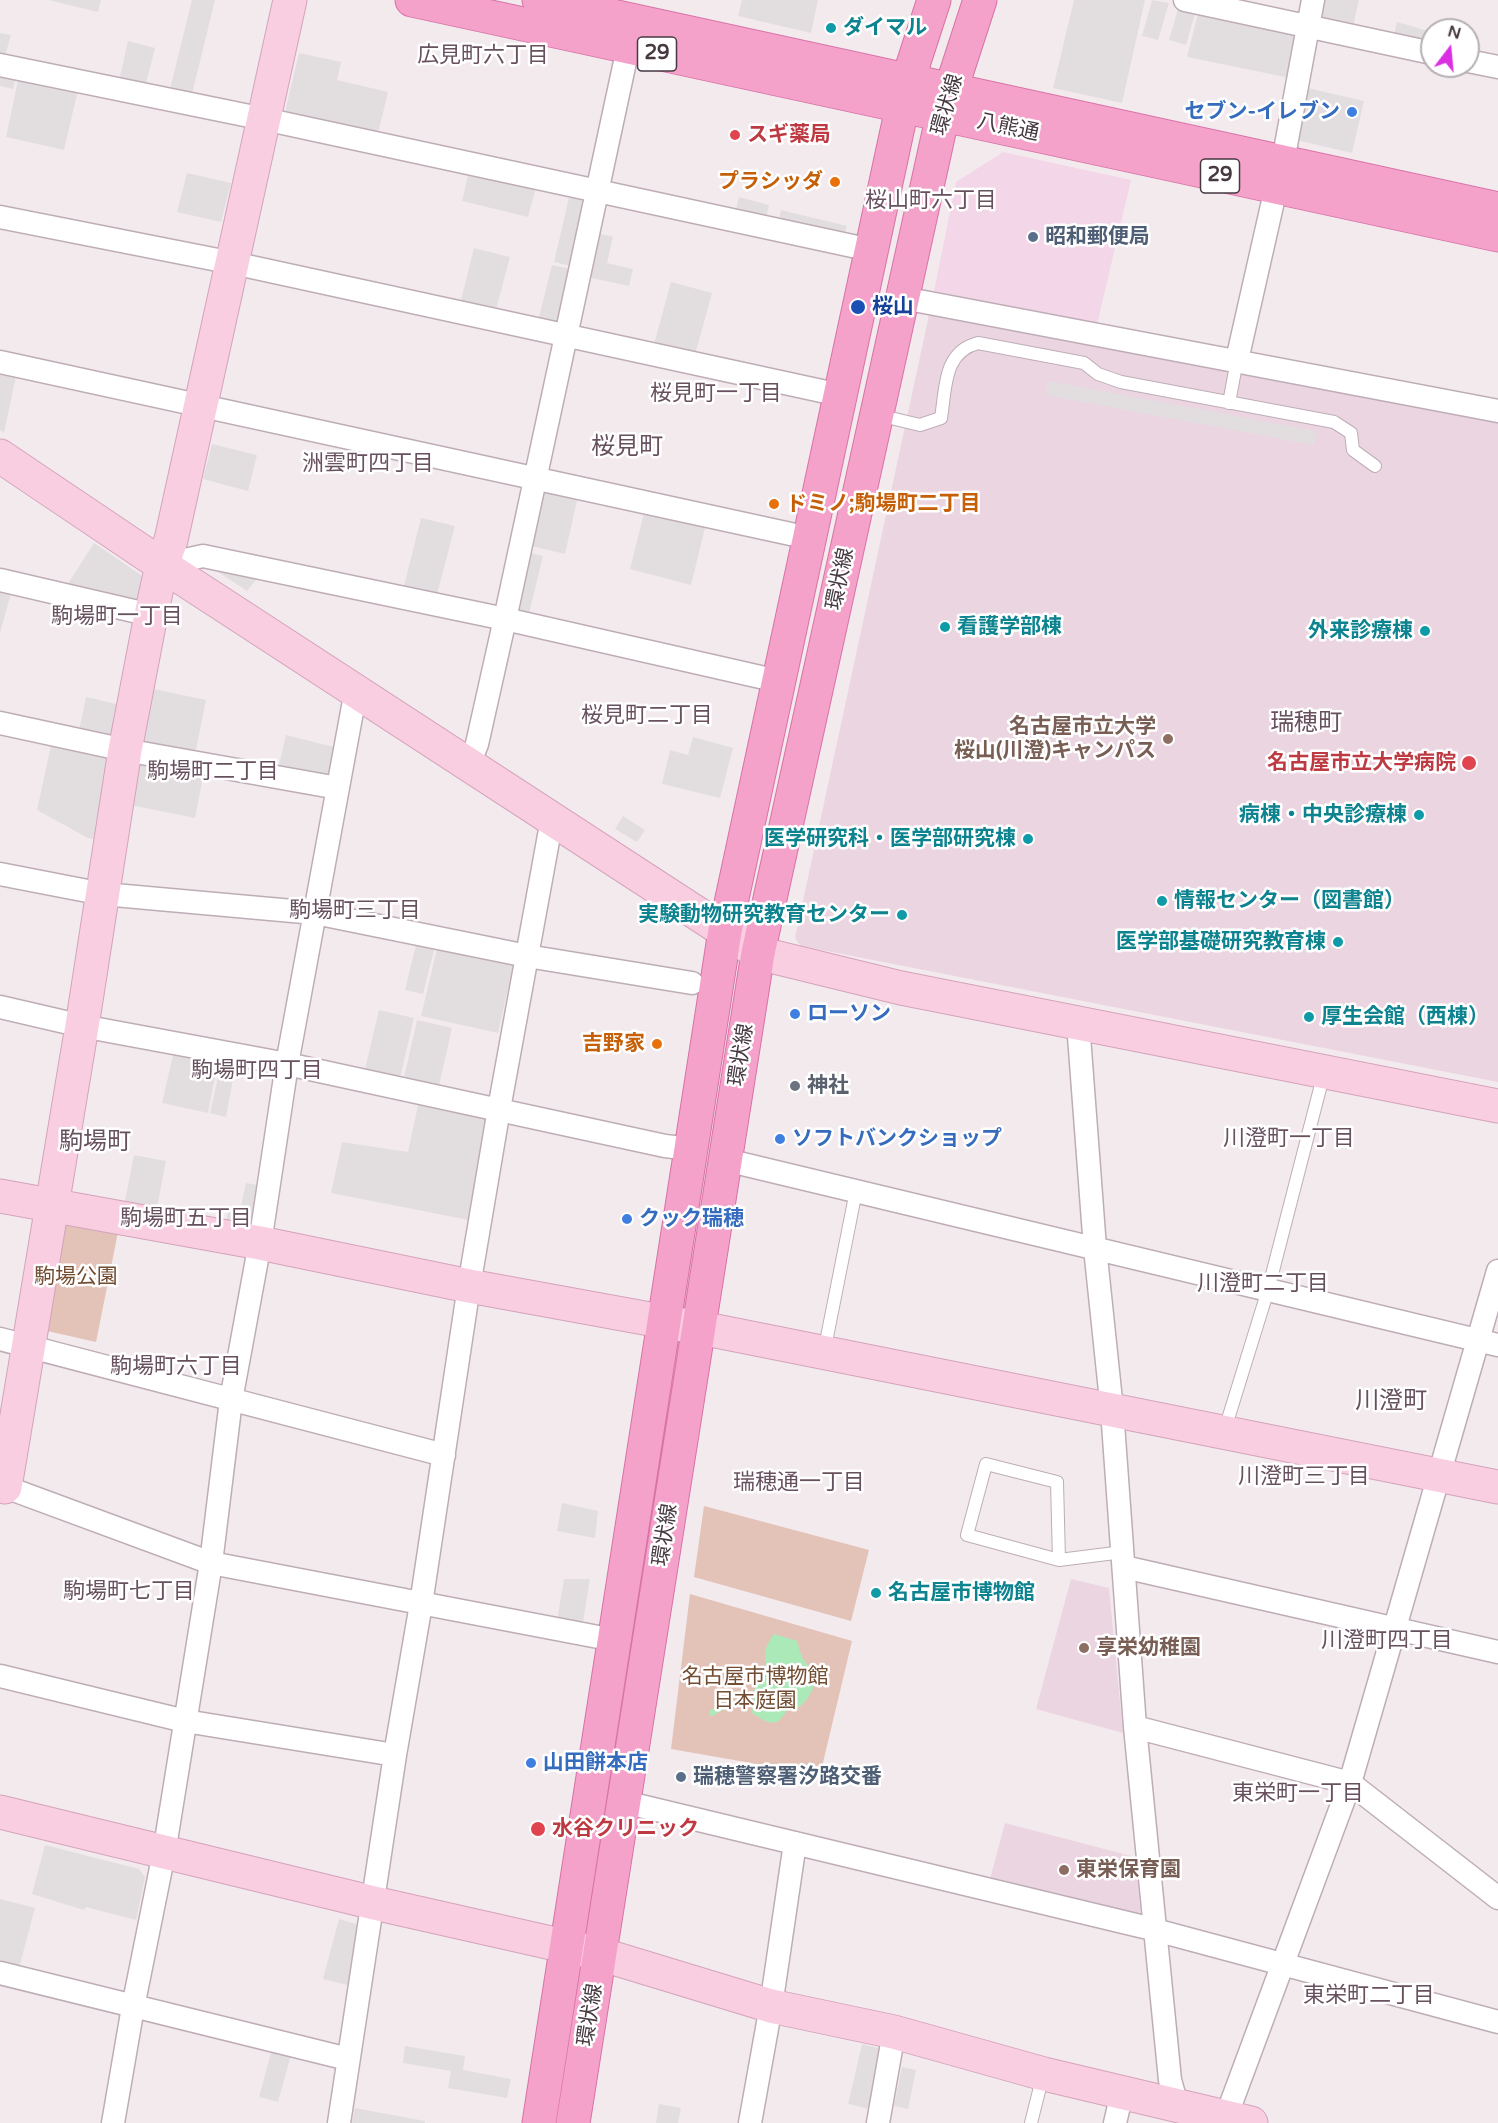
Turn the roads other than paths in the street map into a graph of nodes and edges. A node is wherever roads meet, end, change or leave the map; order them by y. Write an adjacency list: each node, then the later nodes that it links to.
1 (290, 0): 16 (street)
2 (412, 0): 8 (main road, 八熊通 / 29)
3 (539, 0): 8 (main road, 八熊通 / 29)
4 (934, 0): 14 (main road, 環状線)
5 (980, 0): 15 (main road, 環状線)
6 (1185, 0): 9 (street)
7 (1312, 0): 9 (street)
8 (634, 23): 14 (main road, 八熊通 / 29); 18 (street)
9 (1307, 26): 10 (street); 17 (street)
10 (1420, 50)
11 (1480, 63): 13 (street)
12 (0, 65): 16 (street)
13 (1498, 67)
14 (905, 93): 15 (main road, 八熊通 / 29); 22 (main road, 環状線)
15 (947, 102): 17 (main road, 八熊通 / 29); 24 (main road, 環状線)
16 (264, 119): 18 (street); 23 (street)
17 (1280, 175): 19 (main road, 八熊通 / 29); 21 (main road, 八熊通 / 29); 26 (street)
18 (597, 191): 22 (street); 25 (street)
19 (1498, 208)
20 (0, 217): 23 (street)
21 (1498, 236)
22 (871, 250): 28 (main road, 環状線)
23 (233, 264): 25 (street); 30 (street)
24 (903, 298): 26 (street); 32 (main road, 環状線)
25 (566, 336): 28 (street); 35 (street)
26 (1237, 360): 29 (lane); 31 (street)
27 (0, 362): 30 (street)
28 (840, 395): 36 (main road, 環状線)
29 (1229, 402): 32 (lane); 34 (lane)
30 (201, 406): 35 (street); 37 (street)
31 (1498, 411)
32 (877, 415): 52 (main road, 環状線)
33 (0, 456): 37 (street)
34 (1374, 466)
35 (534, 479): 36 (street); 40 (street)
36 (809, 538): 41 (main road, 環状線)
37 (162, 565): 39 (street); 40 (street); 42 (street)
38 (0, 580): 39 (street)
39 (151, 615): 44 (street)
40 (505, 620): 41 (street); 45 (street)
41 (778, 681): 51 (main road, 環状線)
42 (356, 690): 45 (street); 46 (street)
43 (0, 723): 44 (street)
44 (125, 750): 46 (street); 49 (street)
45 (469, 764): 47 (street)
46 (338, 788): 50 (street)
47 (552, 819): 51 (street); 53 (street)
48 (0, 874): 49 (street)
49 (103, 894): 50 (street); 57 (street)
50 (315, 914): 53 (street); 58 (street)
51 (724, 931): 52 (street); 62 (main road, 環状線)
52 (758, 953): 56 (street); 63 (main road, 環状線)
53 (526, 956): 54 (street); 61 (street)
54 (692, 983)
55 (0, 1007): 57 (street)
56 (1078, 1023): 59 (street); 68 (street)
57 (82, 1026): 58 (street); 66 (street)
58 (287, 1064): 61 (street); 67 (street)
59 (1324, 1072): 60 (street); 71 (lane)
60 (1498, 1106)
61 (499, 1109): 62 (street); 70 (street)
62 (691, 1149): 72 (main road, 環状線)
63 (726, 1160): 64 (street); 73 (main road, 環状線)
64 (856, 1191): 68 (street); 76 (lane)
65 (0, 1196): 66 (street)
66 (52, 1206): 67 (street); 74 (street)
67 (260, 1243): 70 (street); 77 (street)
68 (1095, 1248): 71 (street); 78 (street)
69 (1498, 1270): 75 (street)
70 (469, 1286): 72 (street); 80 (street)
71 (1268, 1290): 75 (street); 79 (lane)
72 (664, 1322): 73 (street); 89 (main road, 環状線)
73 (699, 1328): 76 (street); 96 (main road, 環状線)
74 (14, 1342): 77 (street); 82 (street)
75 (1488, 1343): 81 (street)
76 (824, 1353): 78 (street)
77 (231, 1400): 80 (street); 86 (street)
78 (1112, 1410): 79 (street); 84 (street)
79 (1224, 1433): 81 (street)
80 (444, 1455): 87 (street)
81 (1438, 1476): 83 (street); 88 (street)
82 (2, 1486): 86 (street)
83 (1498, 1487)
84 (1123, 1559): 85 (lane); 88 (street); 93 (street)
85 (1059, 1560): 85 (lane)
86 (211, 1563): 87 (street); 92 (street)
87 (421, 1604): 89 (street); 94 (street)
88 (1395, 1629): 90 (street); 95 (street)
89 (614, 1640): 103 (main road, 環状線)
90 (1498, 1652)
91 (0, 1676): 92 (street)
92 (186, 1721): 94 (street); 99 (street)
93 (1135, 1727): 95 (street); 102 (street)
94 (395, 1755): 101 (street)
95 (1350, 1784): 100 (street); 105 (street)
96 (624, 1802): 98 (street); 104 (main road, 環状線)
97 (0, 1812): 99 (street)
98 (795, 1843): 102 (street); 107 (street)
99 (164, 1853): 101 (street); 108 (street)
100 (1498, 1898)
101 (374, 1904): 103 (street); 111 (street)
102 (1154, 1930): 105 (street); 114 (street)
103 (567, 1947): 104 (street); 117 (main road, 環状線)
104 (600, 1954): 107 (street); 118 (main road, 環状線)
105 (1283, 1965): 109 (street); 114 (street)
106 (0, 1973): 108 (street)
107 (771, 2006): 110 (street); 119 (street)
108 (133, 2007): 111 (street); 115 (street)
109 (1498, 2022)
110 (894, 2032): 112 (street); 120 (street)
111 (348, 2059): 116 (street)
112 (1044, 2074): 113 (street); 121 (lane)
113 (1119, 2108): 114 (street)
114 (1212, 2116)
115 (112, 2123)
116 (339, 2123)
117 (539, 2123)
118 (573, 2123)
119 (750, 2123)
120 (878, 2123)
121 (1031, 2123)

